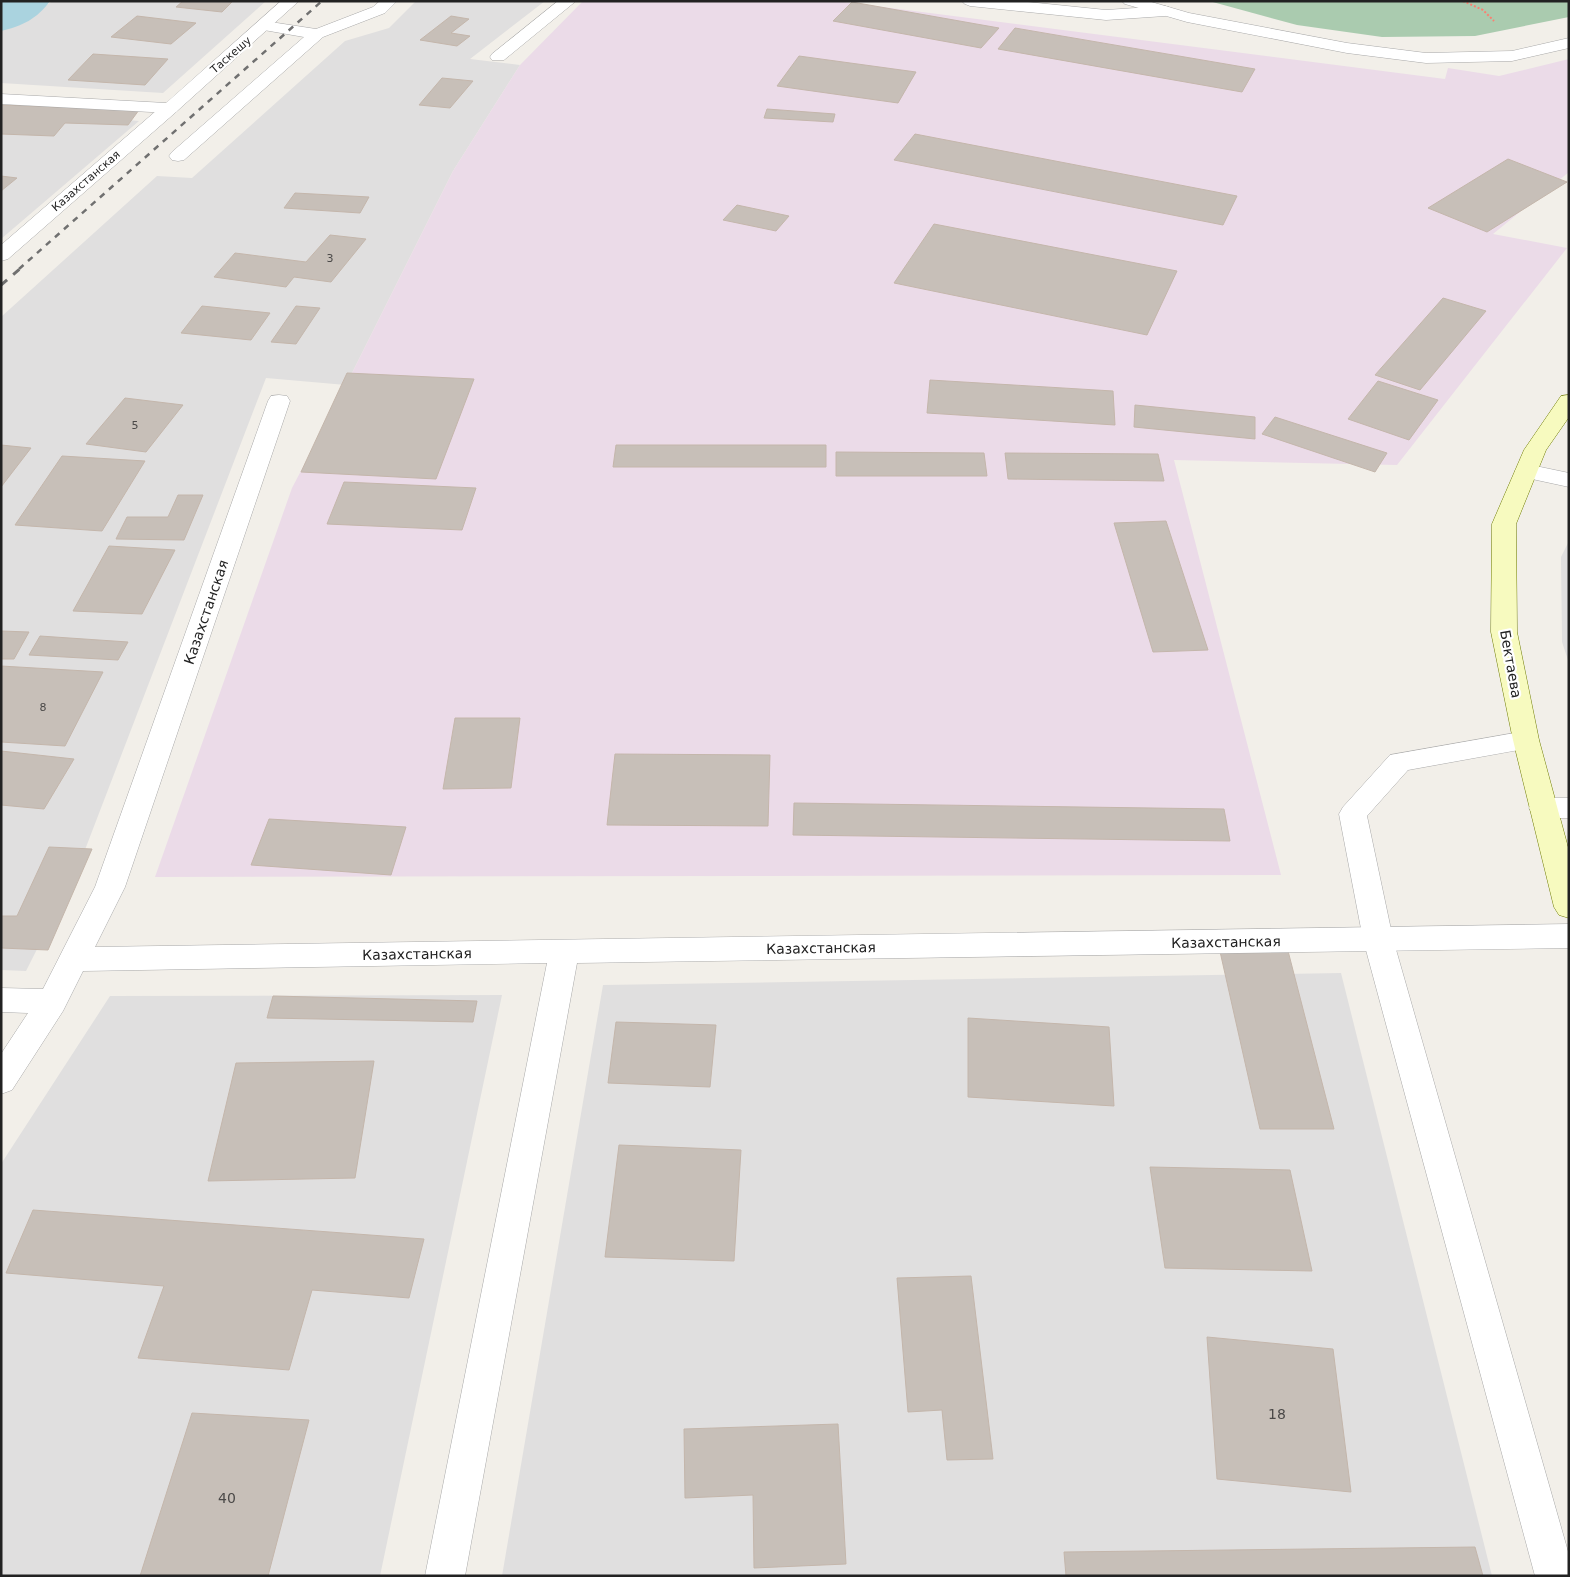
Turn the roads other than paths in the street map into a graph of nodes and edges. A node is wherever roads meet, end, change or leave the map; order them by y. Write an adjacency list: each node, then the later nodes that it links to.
1 (291, 1): 7 (street, Таскешу)
2 (389, 1): 8 (street)
3 (568, 1): 10 (street)
4 (970, 1): 6 (street)
5 (1130, 1): 6 (street)
6 (1165, 10): 9 (street)
7 (264, 26): 8 (street); 12 (street, Таскешу)
8 (317, 34): 13 (street)
9 (1569, 43)
10 (498, 57)
11 (1, 99): 12 (street)
12 (170, 108): 14 (street, Казахстанская)
13 (178, 156)
14 (1, 256)
15 (1569, 401): 17 (street, Бектаева)
16 (279, 402): 25 (street, Казахстанская)
17 (1526, 471): 18 (street); 19 (street, Бектаева)
18 (1569, 480)
19 (1526, 740): 20 (street, Бектаева); 23 (street)
20 (1556, 808): 21 (street, Бектаева)
21 (1569, 907)
22 (1569, 936): 23 (street, Казахстанская)
23 (1378, 940): 24 (street, Казахстанская); 30 (street)
24 (564, 952): 25 (street, Казахстанская); 29 (street)
25 (74, 959): 27 (street, Казахстанская)
26 (1, 1000): 27 (street)
27 (52, 1002): 28 (street, Казахстанская)
28 (1, 1081)
29 (445, 1576)
30 (1555, 1576)

